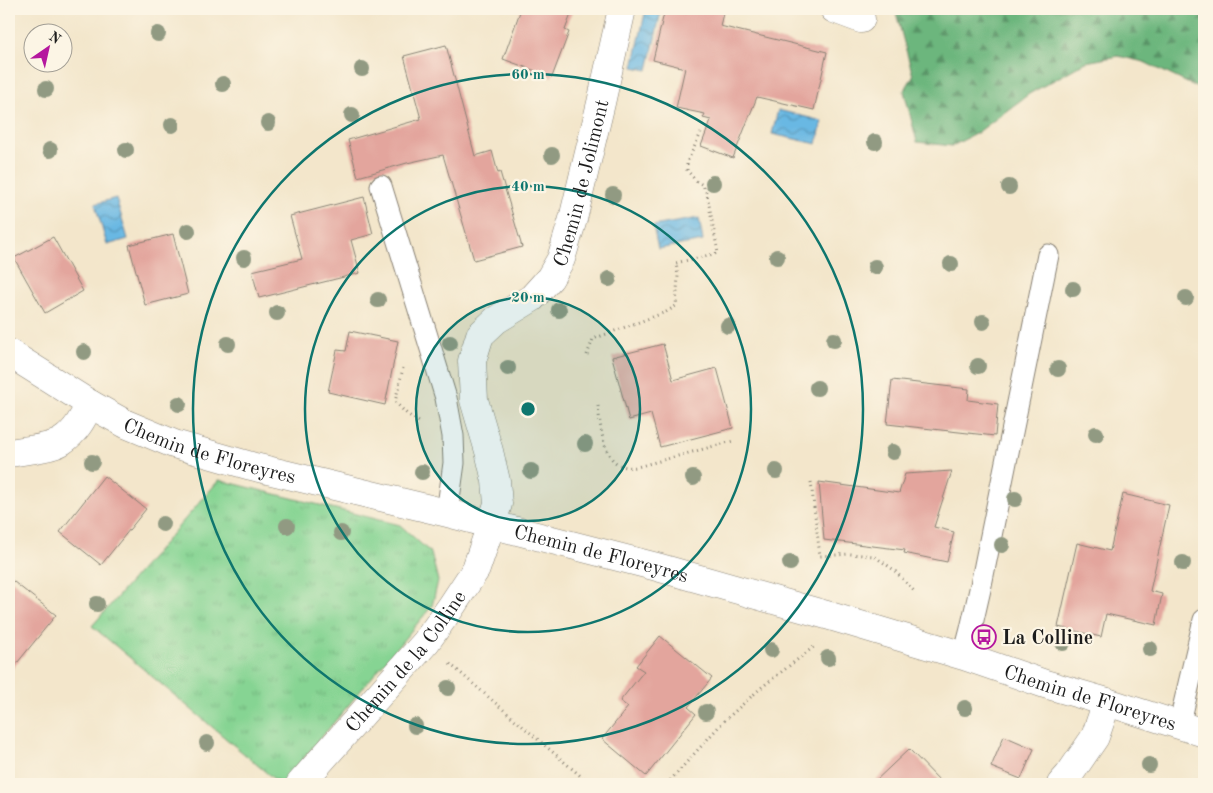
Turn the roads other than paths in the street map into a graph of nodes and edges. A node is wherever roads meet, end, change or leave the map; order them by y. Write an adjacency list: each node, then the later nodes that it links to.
1 (622, 9): 10 (street, Chemin de Jolimont)
2 (834, 9): 3 (street)
3 (861, 19)
4 (381, 186): 9 (lane)
5 (1048, 255): 12 (lane)
6 (9, 353): 7 (street, Chemin de Floreyres)
7 (90, 404): 8 (street); 9 (street, Chemin de Floreyres)
8 (9, 453)
9 (447, 513): 10 (street, Chemin de Floreyres)
10 (491, 525): 12 (street, Chemin de Floreyres); 15 (street, Chemin de la Colline)
11 (1204, 620): 14 (lane)
12 (964, 656): 13 (street, Chemin de Floreyres)
13 (1107, 702): 14 (street, Chemin de Floreyres); 16 (street)
14 (1192, 729)
15 (300, 784)
16 (1060, 784)

